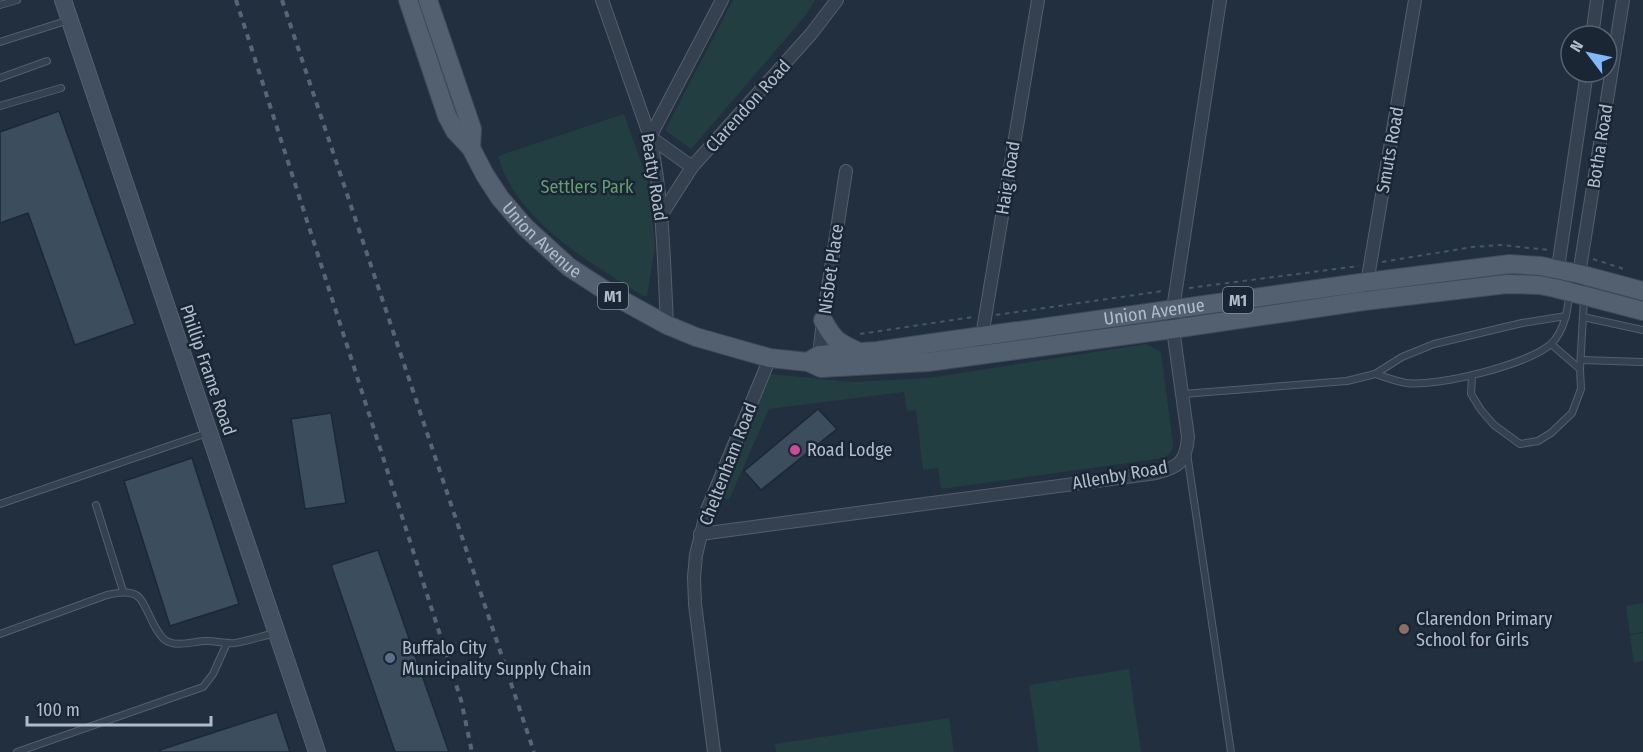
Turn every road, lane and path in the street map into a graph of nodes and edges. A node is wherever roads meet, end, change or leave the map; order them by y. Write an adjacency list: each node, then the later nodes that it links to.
1 (17, 0): 13 (lane)
2 (63, 0): 14 (street, Phillip Frame Road)
3 (408, 0): 23 (main road, Union Avenue / M1)
4 (428, 0): 23 (main road, Union Avenue / M1)
5 (602, 0): 22 (street, Beatty Road)
6 (723, 0): 22 (street)
7 (837, 0): 24 (street, Clarendon Road)
8 (1038, 0): 40 (street, Haig Road)
9 (1221, 0): 32 (street, Allenby Road)
10 (1415, 0): 28 (street, Smuts Road)
11 (1597, 0): 15 (street)
12 (1623, 0): 27 (street, Botha Road)
13 (0, 6)
14 (70, 20): 16 (lane); 52 (street, Phillip Frame Road)
15 (1594, 24)
16 (0, 42)
17 (47, 61): 18 (lane)
18 (0, 78)
19 (1586, 84): 29 (street, Botha Road)
20 (61, 88): 21 (lane)
21 (0, 106)
22 (650, 137): 24 (street); 26 (street, Beatty Road)
23 (471, 148): 37 (main road, Union Avenue / M1)
24 (692, 167): 26 (street, Clarendon Road)
25 (846, 171): 36 (street, Nisbet Place)
26 (662, 214): 37 (street, Beatty Road)
27 (1579, 274): 29 (main road, Union Avenue / M1); 30 (main road, Union Avenue / M1)
28 (1367, 282): 29 (main road, Union Avenue / M1); 31 (street, Smuts Road); 32 (main road, Union Avenue / M1)
29 (1569, 287): 31 (main road, Union Avenue / M1); 33 (main road, Union Avenue / M1); 34 (lane); 35 (lane)
30 (1643, 291)
31 (1364, 301): 38 (main road, Union Avenue / M1)
32 (1173, 309): 38 (street, Allenby Road); 40 (main road, Union Avenue / M1)
33 (1643, 311)
34 (1566, 316): 41 (lane); 49 (lane)
35 (1583, 318): 39 (lane); 45 (lane)
36 (823, 320): 42 (main road); 46 (street, Nisbet Place)
37 (667, 325): 44 (main road, Union Avenue / M1)
38 (1173, 329): 43 (main road, Union Avenue / M1); 51 (street, Allenby Road)
39 (1643, 330)
40 (982, 336): 42 (main road, Union Avenue / M1); 43 (street, Haig Road)
41 (1551, 344): 48 (lane); 50 (lane)
42 (859, 352): 46 (main road, Union Avenue / M1)
43 (980, 355): 46 (main road, Union Avenue / M1)
44 (770, 358): 46 (main road, Union Avenue / M1); 56 (street, Cheltenham Road)
45 (1581, 360): 47 (lane); 48 (lane)
46 (816, 362)
47 (1643, 362)
48 (1580, 369): 50 (lane)
49 (1375, 374): 50 (lane); 51 (lane)
50 (1472, 375)
51 (1182, 394): 53 (street, Allenby Road)
52 (209, 433): 54 (lane); 58 (street, Phillip Frame Road)
53 (1187, 451): 56 (street, Allenby Road); 64 (lane)
54 (0, 504)
55 (96, 505): 57 (lane)
56 (700, 534): 63 (street, Cheltenham Road)
57 (123, 591): 59 (lane); 60 (lane)
58 (276, 632): 60 (lane); 62 (street, Phillip Frame Road)
59 (0, 634)
60 (226, 643): 61 (lane)
61 (17, 752)
62 (317, 752)
63 (714, 752)
64 (1231, 752)

